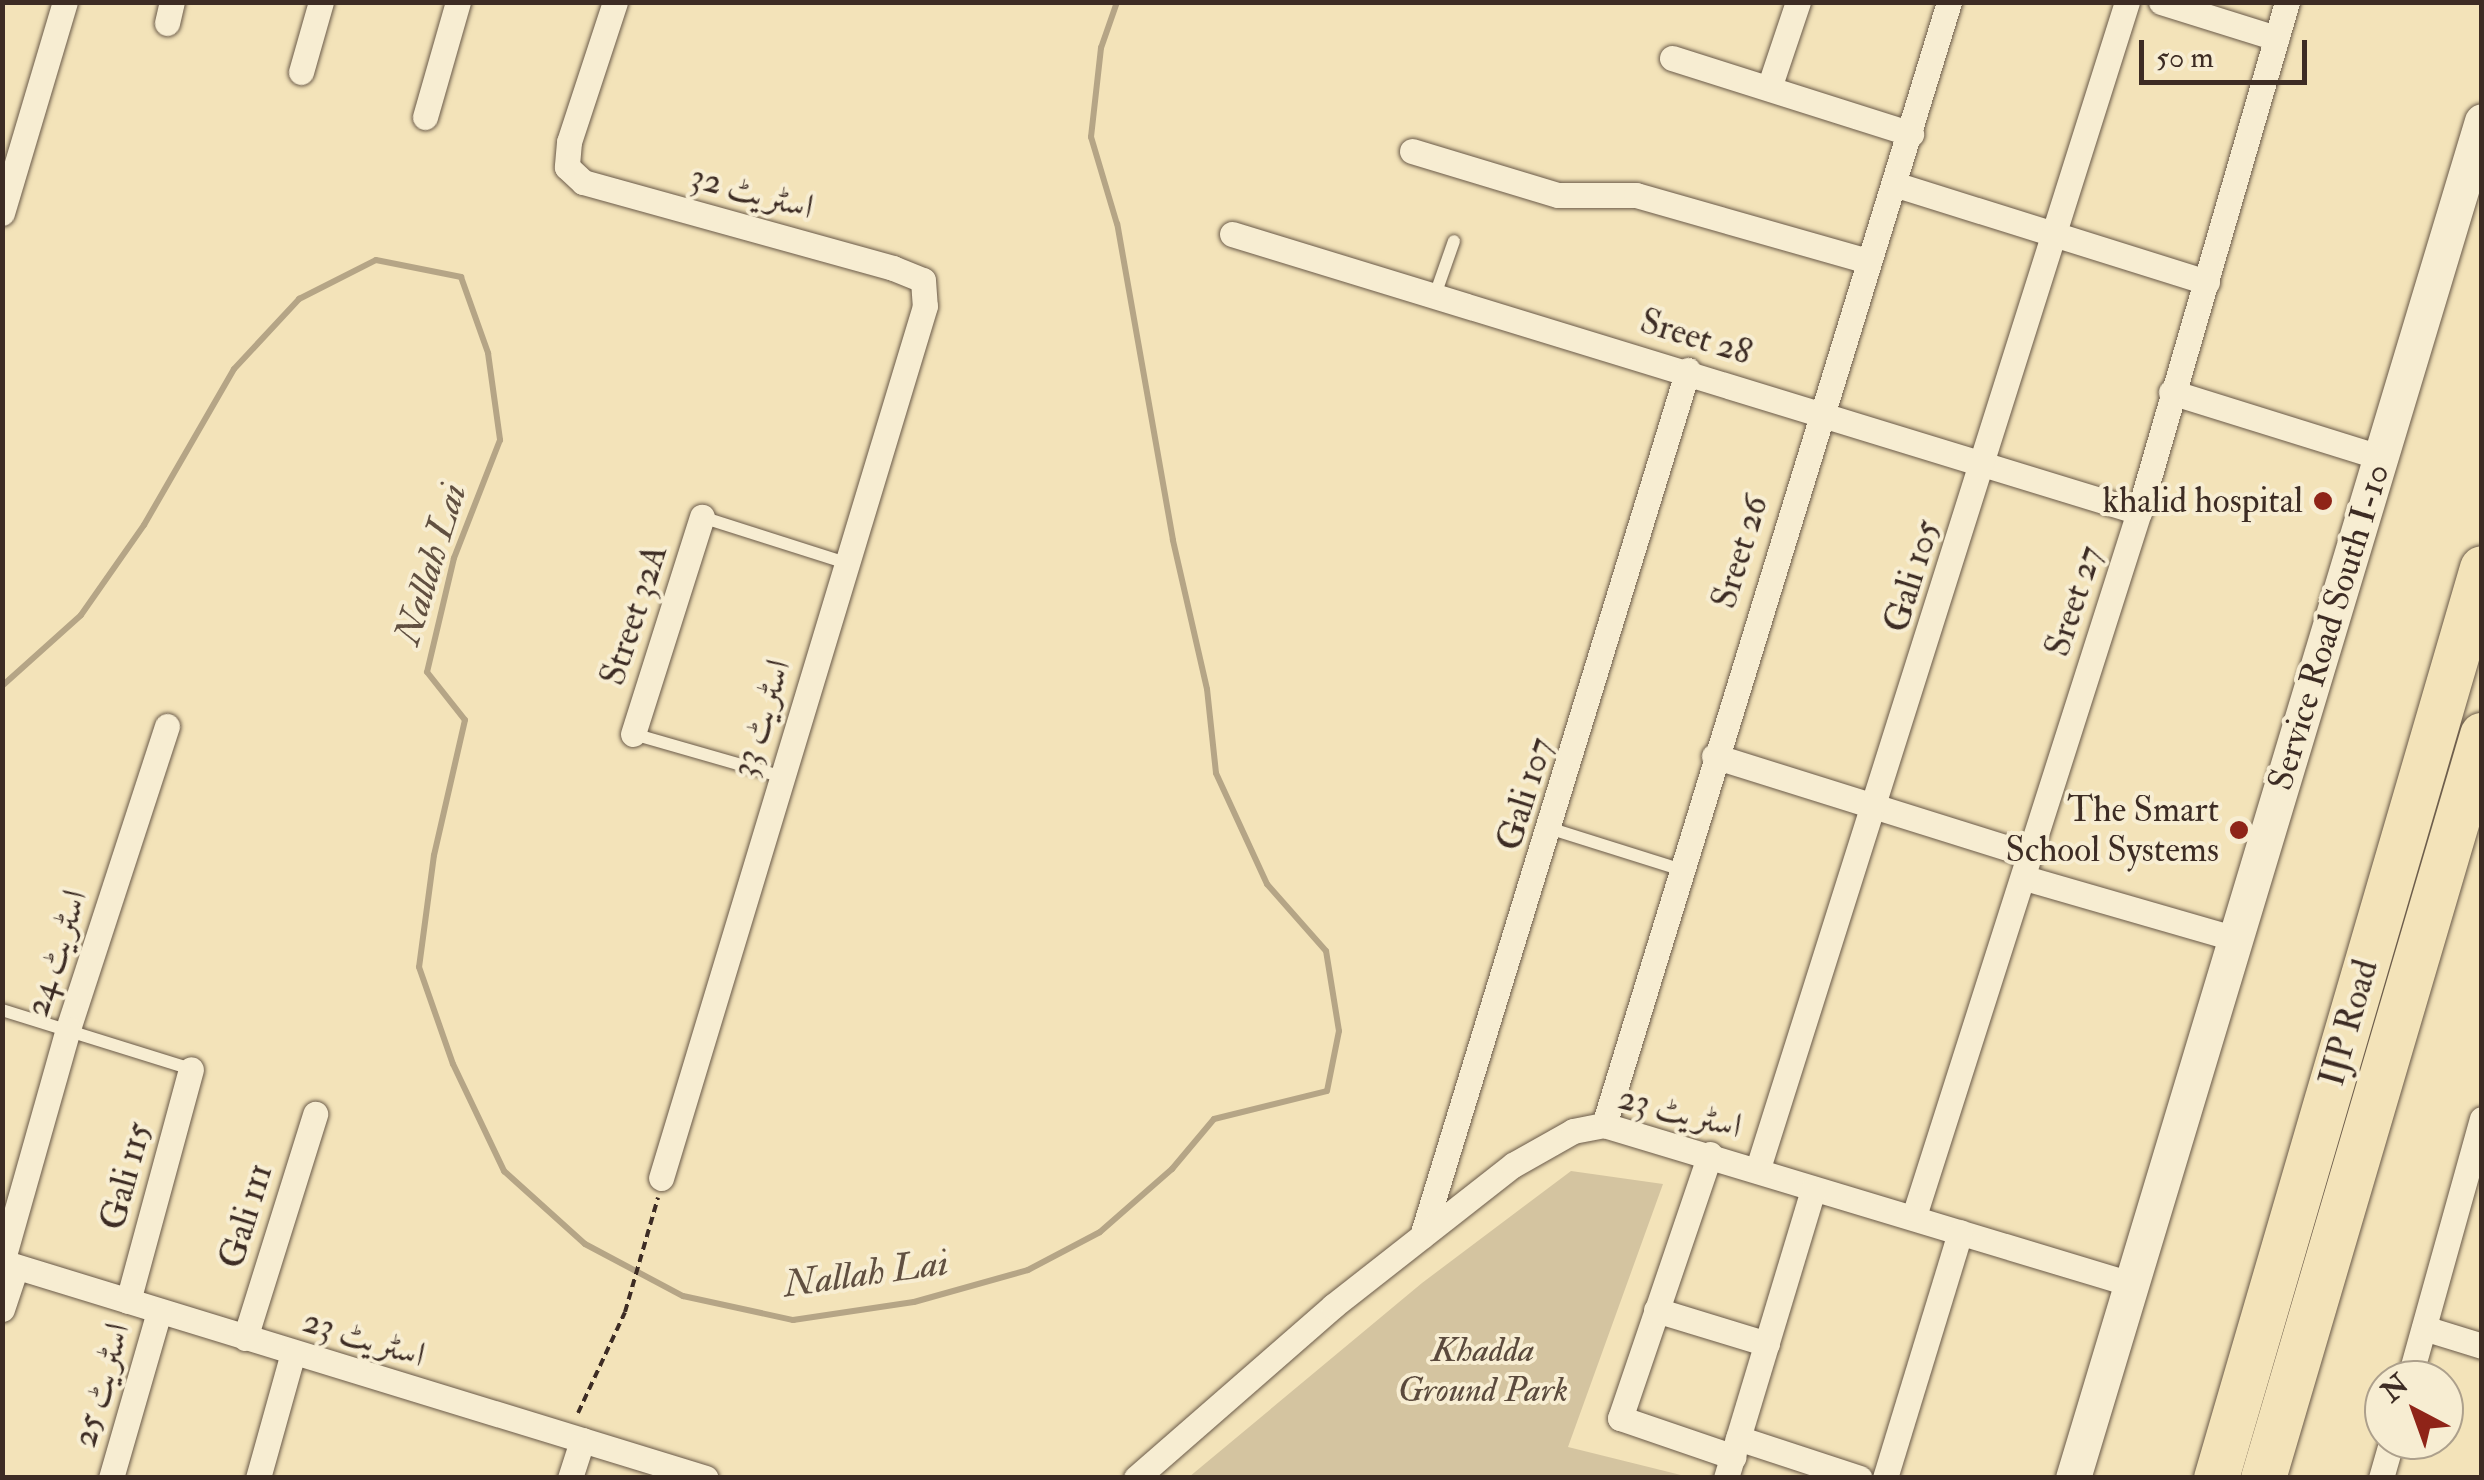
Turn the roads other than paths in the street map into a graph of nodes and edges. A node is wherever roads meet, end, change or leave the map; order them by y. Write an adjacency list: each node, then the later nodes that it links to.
1 (65, 2): 19 (street)
2 (322, 2): 12 (street)
3 (458, 2): 14 (street)
4 (615, 2): 24 (street, اسٹریٹ 32)
5 (1798, 2): 13 (street)
6 (1950, 2): 16 (street, Sreet 26)
7 (2127, 2): 21 (street, Gali 105)
8 (2160, 2): 10 (street)
9 (2287, 2): 10 (street, Sreet 27)
10 (2276, 38): 25 (street, Sreet 27)
11 (1672, 58): 13 (street)
12 (300, 72)
13 (1769, 88): 16 (street)
14 (425, 118)
15 (2482, 121): 30 (main road, Service Road South I-10)
16 (1911, 134): 18 (street, Sreet 26)
17 (1412, 150): 23 (street)
18 (1894, 184): 21 (street); 23 (street, Sreet 26)
19 (2, 214)
20 (1232, 234): 26 (street, Sreet 28)
21 (2056, 236): 25 (street); 31 (street, Gali 105)
22 (1454, 242): 26 (lane)
23 (1868, 261): 29 (street, Sreet 26)
24 (923, 280): 34 (street, اسٹریٹ 33)
25 (2207, 282): 28 (street, Sreet 27)
26 (1435, 295): 27 (street, Sreet 28)
27 (1688, 370): 29 (street, Sreet 28); 42 (street, Gali 107)
28 (2171, 392): 30 (street); 32 (street, Sreet 27)
29 (1820, 412): 31 (street, Sreet 28); 39 (street, Sreet 26)
30 (2380, 457): 45 (main road, Service Road South I-10)
31 (1984, 462): 32 (street, Sreet 28); 41 (street, Gali 105)
32 (2139, 512): 43 (street, Sreet 27)
33 (702, 517): 34 (lane); 37 (street, Street 32A)
34 (848, 564): 40 (street, اسٹریٹ 33)
35 (2482, 568): 65 (highway, IJP Road)
36 (167, 726): 47 (street, اسٹریٹ 24)
37 (633, 734): 40 (lane)
38 (2482, 735): 68 (highway, IJP Road)
39 (1714, 756): 41 (street); 44 (street, Sreet 26)
40 (778, 776): 54 (street, اسٹریٹ 33)
41 (1876, 806): 43 (street); 53 (street, Gali 105)
42 (1552, 829): 44 (lane); 58 (street, Gali 107)
43 (2027, 866): 45 (street); 56 (street, Sreet 27)
44 (1679, 868): 51 (street, Sreet 26)
45 (2236, 940): 60 (main road, Service Road South I-10)
46 (2, 1010): 47 (lane)
47 (68, 1029): 48 (lane); 59 (street, اسٹریٹ 24)
48 (191, 1069): 61 (street, Gali 115)
49 (314, 1114): 67 (street, Gali 111)
50 (2482, 1120): 66 (street)
51 (1604, 1124): 52 (street, اسٹریٹ 23); 58 (street, اسٹریٹ 23)
52 (1710, 1154): 53 (street, اسٹریٹ 23); 63 (street)
53 (1758, 1168): 55 (street, اسٹریٹ 23)
54 (661, 1178)
55 (1813, 1188): 56 (street, اسٹریٹ 23); 69 (street)
56 (1914, 1216): 57 (street, اسٹریٹ 23)
57 (1960, 1232): 60 (street, اسٹریٹ 23); 81 (street)
58 (1422, 1236): 79 (street, اسٹریٹ 23)
59 (9, 1264): 61 (street, اسٹریٹ 23); 62 (street, اسٹریٹ 24)
60 (2130, 1284): 82 (main road, Service Road South I-10)
61 (128, 1300): 64 (street, اسٹریٹ 23)
62 (2, 1309)
63 (1656, 1310): 69 (street); 74 (street)
64 (159, 1312): 67 (street, اسٹریٹ 23); 75 (street, اسٹریٹ 25)
65 (2260, 1328): 68 (highway); 83 (highway, IJP Road)
66 (2424, 1328): 70 (street); 72 (street)
67 (245, 1338): 71 (street, اسٹریٹ 23)
68 (2304, 1340): 84 (highway, IJP Road)
69 (1767, 1344): 74 (street)
70 (2482, 1346)
71 (294, 1353): 73 (street, اسٹریٹ 23); 76 (street)
72 (2415, 1360)
73 (575, 1438): 77 (street); 78 (street, اسٹریٹ 23)
74 (1733, 1457): 80 (street)
75 (111, 1478)
76 (258, 1478)
77 (570, 1478)
78 (706, 1478)
79 (1136, 1478)
80 (1860, 1478)
81 (1885, 1478)
82 (2073, 1478)
83 (2216, 1478)
84 (2263, 1478)

